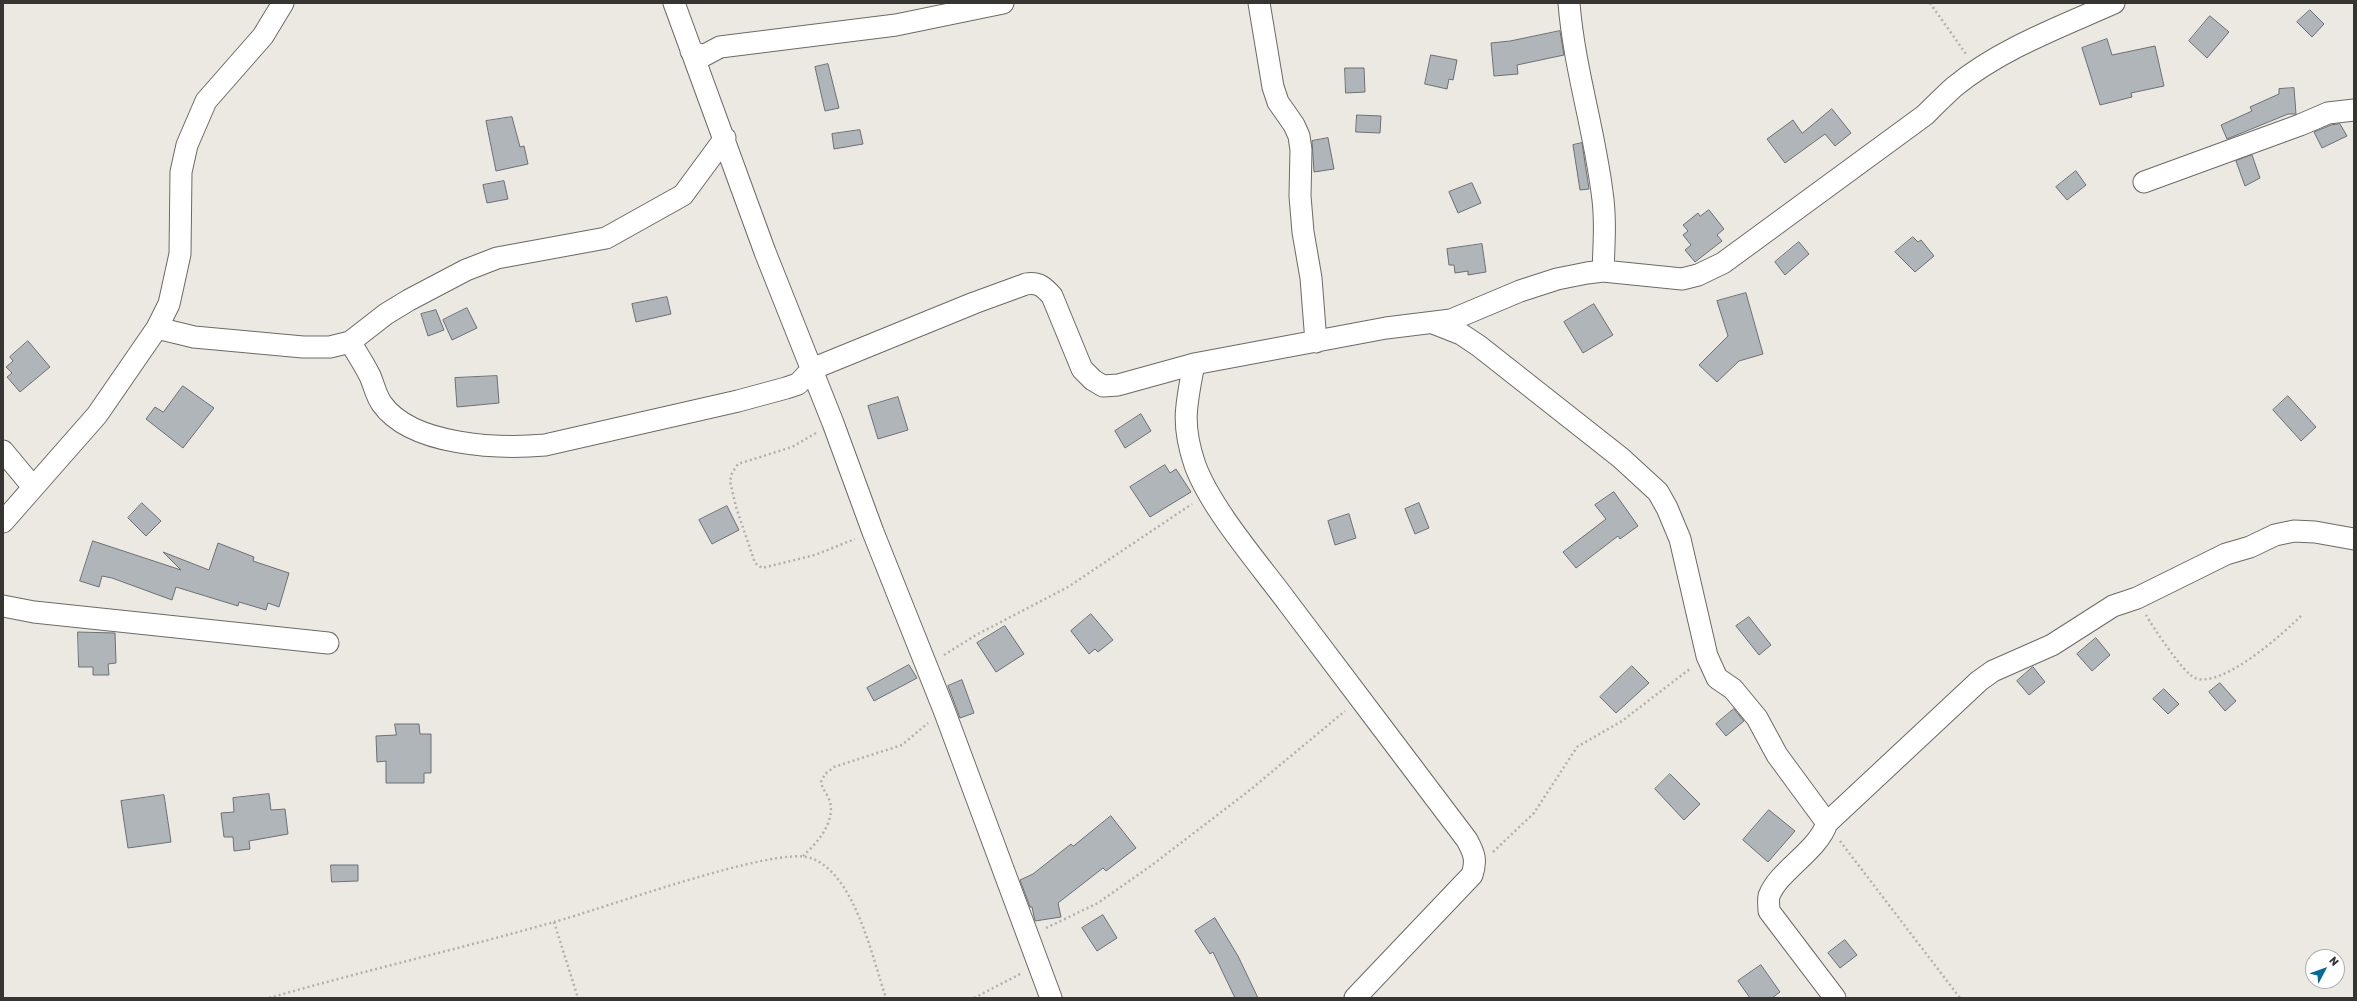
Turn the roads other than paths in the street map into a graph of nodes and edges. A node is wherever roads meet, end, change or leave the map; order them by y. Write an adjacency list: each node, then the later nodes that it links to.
1 (283, 3): 13 (street)
2 (674, 3): 7 (street)
3 (1003, 3): 7 (street)
4 (1259, 3): 15 (street)
5 (1569, 3): 11 (street)
6 (2114, 3): 11 (street)
7 (691, 51): 9 (street)
8 (2354, 110): 10 (street)
9 (725, 138): 14 (street); 17 (street)
10 (2144, 182)
11 (1603, 271): 12 (street)
12 (1430, 322): 15 (street); 24 (street)
13 (157, 328): 14 (street); 19 (street)
14 (350, 342): 17 (street)
15 (1316, 342): 16 (street)
16 (1194, 364): 17 (street); 26 (street)
17 (812, 369): 25 (street)
18 (3, 451): 19 (street)
19 (33, 487): 20 (street)
20 (3, 522)
21 (2354, 539): 24 (street)
22 (3, 606): 23 (street)
23 (328, 643)
24 (1827, 823): 27 (street)
25 (1051, 998)
26 (1355, 998)
27 (1835, 998)

